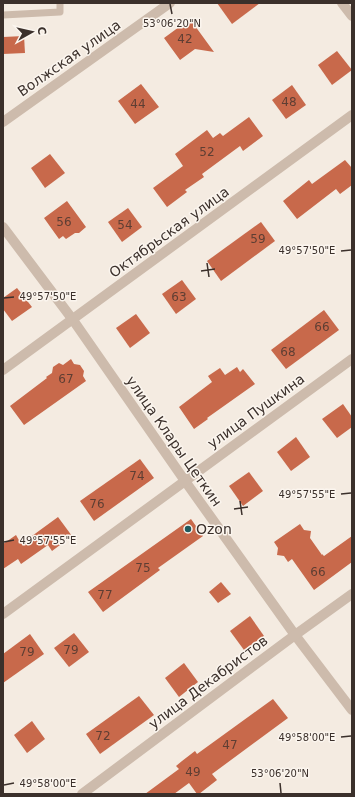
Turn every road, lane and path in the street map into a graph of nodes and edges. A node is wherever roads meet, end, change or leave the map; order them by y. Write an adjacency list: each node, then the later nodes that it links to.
1 (60, 3): 4 (lane)
2 (170, 3): 7 (street, Волжская улица)
3 (342, 3): 5 (street)
4 (3, 15)
5 (352, 16)
6 (352, 115): 9 (street, Октябрьская улица)
7 (3, 122)
8 (3, 227): 9 (street, улица Клары Цеткин)
9 (73, 320): 11 (street, Октябрьская улица); 12 (street, улица Клары Цеткин)
10 (352, 358): 12 (street, улица Пушкина)
11 (3, 370)
12 (185, 481): 14 (street, улица Пушкина); 15 (street, улица Клары Цеткин)
13 (352, 594): 15 (street, улица Декабристов)
14 (3, 614)
15 (295, 635): 16 (street, улица Клары Цеткин); 17 (street, улица Декабристов)
16 (352, 710)
17 (82, 794)

